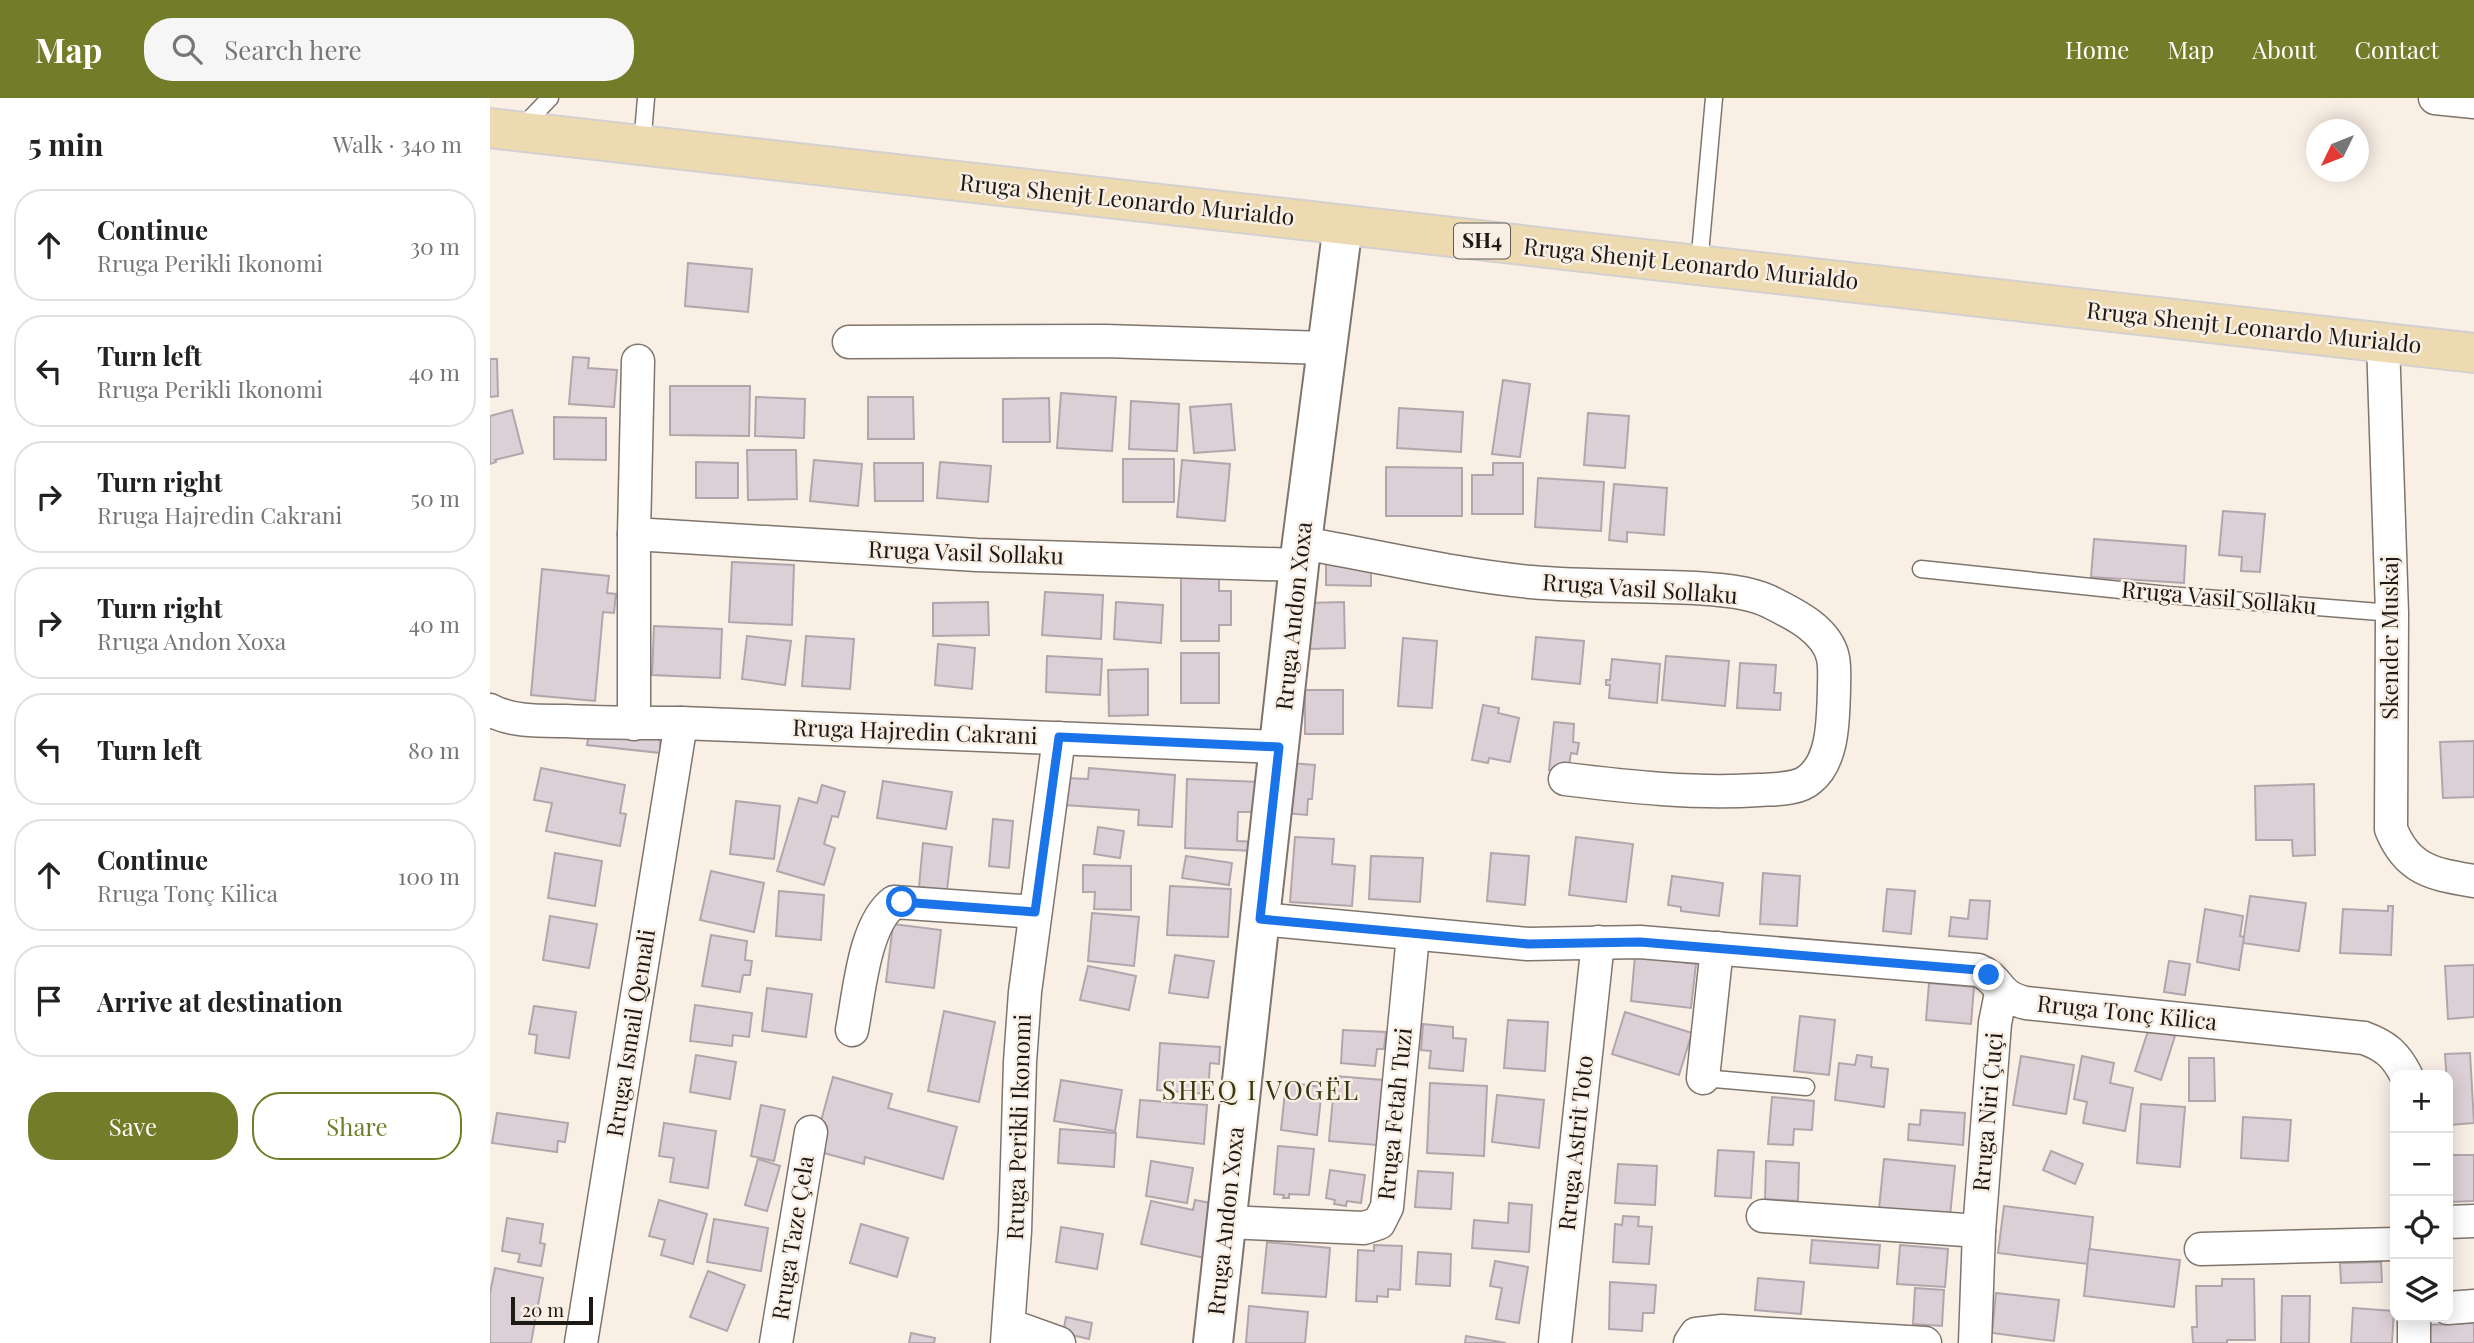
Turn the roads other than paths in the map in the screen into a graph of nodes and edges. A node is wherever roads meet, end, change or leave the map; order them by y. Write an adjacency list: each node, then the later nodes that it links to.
1 (550, 98): 6 (lane)
2 (646, 98): 7 (lane)
3 (1714, 98): 9 (lane)
4 (2435, 98): 5 (street)
5 (2474, 102)
6 (504, 130): 7 (main road, Rruga Shenjt Leonardo Murialdo / SH4)
7 (642, 146): 8 (main road, Rruga Shenjt Leonardo Murialdo / SH4)
8 (1343, 225): 9 (main road, Rruga Shenjt Leonardo Murialdo / SH4); 12 (street, Rruga Andon Xoxa)
9 (1699, 265): 11 (main road, Rruga Shenjt Leonardo Murialdo / SH4)
10 (849, 342): 12 (street)
11 (2383, 342): 13 (main road, Rruga Shenjt Leonardo Murialdo / SH4); 18 (street, Skender Muskaj)
12 (1326, 348): 16 (street, Rruga Andon Xoxa)
13 (2474, 353)
14 (638, 361): 15 (street)
15 (634, 534): 16 (street, Rruga Vasil Sollaku); 21 (street)
16 (1301, 554): 23 (street, Rruga Andon Xoxa); 24 (street, Rruga Vasil Sollaku)
17 (1921, 569): 18 (lane, Rruga Vasil Sollaku)
18 (2392, 613): 25 (street, Skender Muskaj)
19 (490, 710): 21 (street, Rruga Hajredin Cakrani)
20 (681, 723): 21 (street, Rruga Hajredin Cakrani); 22 (street, Rruga Hajredin Cakrani); 48 (street, Rruga Ismail Qemali)
21 (634, 724)
22 (1059, 737): 23 (street, Rruga Hajredin Cakrani); 26 (street, Rruga Perikli Ikonomi)
23 (1279, 747): 27 (street, Rruga Andon Xoxa)
24 (1564, 779)
25 (2474, 881)
26 (1035, 912): 32 (street); 47 (street, Rruga Perikli Ikonomi)
27 (1260, 919): 28 (street, Rruga Tonç Kilica); 39 (street, Rruga Andon Xoxa)
28 (1413, 935): 29 (street, Rruga Tonç Kilica); 39 (street, Rruga Fetah Tuzi)
29 (1598, 942): 30 (street, Rruga Tonç Kilica); 52 (street, Rruga Astrit Toto)
30 (1717, 948): 31 (street, Rruga Tonç Kilica); 34 (street)
31 (2001, 993): 33 (street, Rruga Tonç Kilica); 41 (street, Rruga Niri Çuçi)
32 (852, 1030)
33 (2404, 1070)
34 (1703, 1078): 35 (lane)
35 (1807, 1087)
36 (811, 1132): 49 (street, Rruga Taze Çela)
37 (1763, 1216): 41 (street)
38 (2474, 1221): 40 (street)
39 (1226, 1222): 51 (street, Rruga Andon Xoxa)
40 (2453, 1222)
41 (1979, 1231): 55 (street, Rruga Niri Çuçi)
42 (2390, 1244): 43 (street)
43 (2201, 1248)
44 (2474, 1306): 45 (street)
45 (2453, 1308)
46 (2414, 1322): 56 (street)
47 (1008, 1334): 50 (street)
48 (581, 1343)
49 (776, 1343)
50 (1059, 1343)
51 (1213, 1343)
52 (1555, 1343)
53 (1690, 1343): 54 (street)
54 (1925, 1343)
55 (1975, 1343)
56 (2413, 1343)

